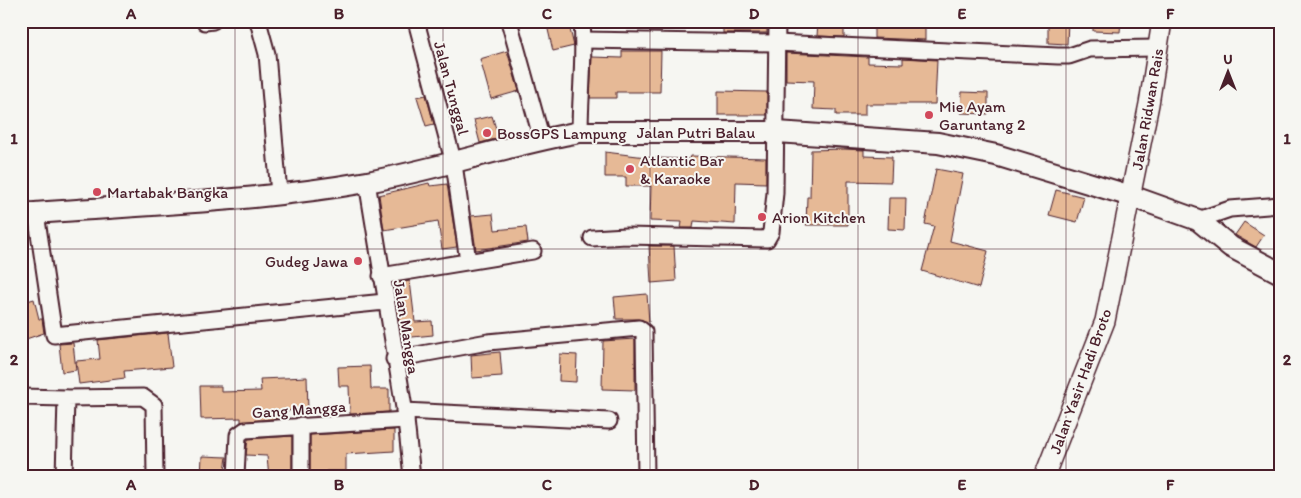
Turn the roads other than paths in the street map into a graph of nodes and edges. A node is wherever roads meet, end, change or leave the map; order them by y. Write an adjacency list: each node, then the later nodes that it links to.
1 (258, 21): 15 (street)
2 (416, 21): 13 (street, Jalan Tunggal)
3 (508, 21): 12 (street)
4 (582, 21): 7 (street)
5 (777, 21): 8 (street)
6 (1162, 21): 9 (street, Jalan Ridwan Rais)
7 (584, 40): 8 (street); 10 (street)
8 (776, 43): 9 (street); 11 (street)
9 (1157, 48): 16 (street, Jalan Ridwan Rais)
10 (580, 132): 11 (main road, Jalan Putri Balau); 12 (main road, Jalan Putri Balau)
11 (777, 132): 16 (main road, Jalan Putri Balau); 20 (street)
12 (542, 140): 13 (main road, Jalan Putri Balau)
13 (454, 164): 14 (main road, Jalan Putri Balau); 22 (street, Jalan Tunggal)
14 (366, 182): 15 (main road, Jalan Putri Balau); 24 (street, Jalan Mangga)
15 (279, 194): 18 (main road, Jalan Putri Balau)
16 (1131, 196): 19 (main road, Jalan Putri Balau); 38 (street, Jalan Yasir Hadi Broto)
17 (1280, 205): 19 (street)
18 (29, 213): 25 (street)
19 (1198, 220): 23 (main road, Jalan Putri Balau)
20 (592, 238)
21 (533, 251): 22 (street)
22 (468, 262): 24 (street)
23 (1280, 273)
24 (381, 276): 25 (street, Jalan Mangga)
25 (385, 302): 26 (street, Jalan Mangga)
26 (394, 359): 29 (street, Jalan Mangga); 37 (street)
27 (21, 397): 28 (street)
28 (66, 398): 32 (street); 33 (street)
29 (405, 415): 30 (street, Gang Mangga); 31 (street, Gang Mangga); 36 (street, Jalan Mangga)
30 (609, 421)
31 (301, 425): 34 (street, Gang Mangga); 35 (street)
32 (64, 477)
33 (155, 477)
34 (236, 477)
35 (301, 477)
36 (412, 477)
37 (646, 477)
38 (1044, 477)

